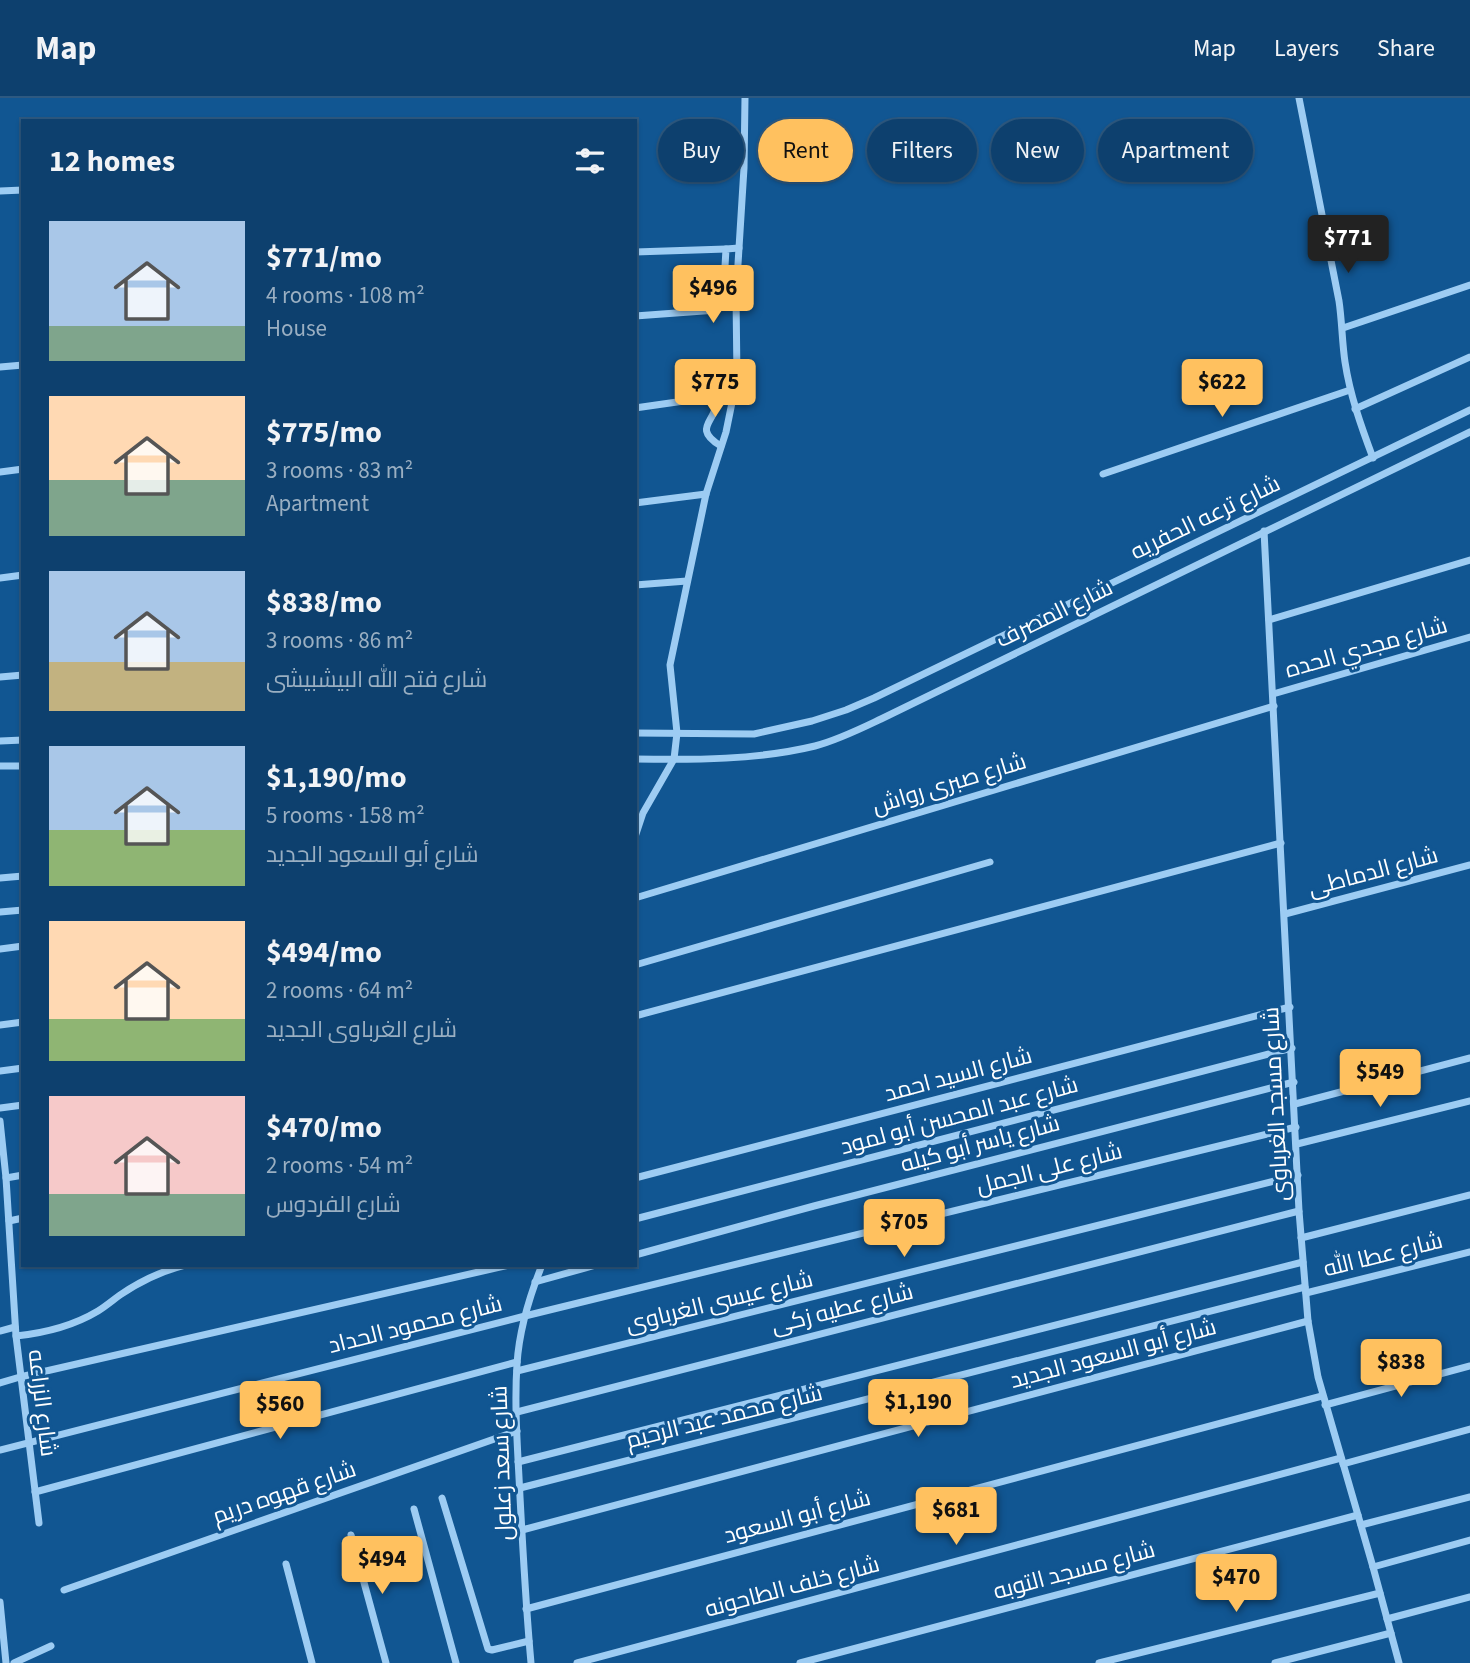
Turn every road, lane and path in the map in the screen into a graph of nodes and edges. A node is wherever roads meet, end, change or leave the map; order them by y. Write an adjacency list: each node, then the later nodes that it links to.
1 (745, 98): 5 (street)
2 (1300, 98): 10 (street)
3 (21, 190): 4 (street)
4 (0, 191)
5 (739, 248): 6 (street); 19 (street)
6 (726, 249): 7 (street); 9 (street)
7 (637, 252)
8 (1470, 285): 10 (street)
9 (637, 316)
10 (1343, 328): 14 (street)
11 (1470, 357): 16 (street)
12 (21, 365): 13 (street)
13 (0, 367)
14 (1350, 390): 16 (street); 23 (street)
15 (637, 408): 19 (street)
16 (1355, 409): 20 (street)
17 (1470, 410): 20 (street, شارع ترعه الحفريه)
18 (1470, 432): 26 (street, شارع المصرف)
19 (721, 446): 24 (street)
20 (1373, 458): 39 (street, شارع ترعه الحفريه)
21 (21, 469): 22 (street)
22 (0, 472)
23 (1104, 474)
24 (706, 494): 25 (street); 30 (street)
25 (637, 503)
26 (1265, 531): 32 (street, شارع مسجد الغرباوى); 43 (street, شارع المصرف)
27 (1470, 560): 32 (street)
28 (21, 575): 29 (street)
29 (0, 578)
30 (687, 582): 31 (street); 39 (street)
31 (637, 585)
32 (1269, 620): 36 (street, شارع مسجد الغرباوى)
33 (1470, 637): 36 (street, شارع مجدي الحده)
34 (21, 675): 35 (street)
35 (0, 677)
36 (1273, 694): 37 (street, شارع مسجد الغرباوى)
37 (1274, 706): 47 (street, شارع مسجد الغرباوى); 52 (street, شارع صبرى رواش)
38 (637, 733): 39 (street, شارع ترعه الحفريه)
39 (677, 733): 43 (street)
40 (21, 740): 41 (street)
41 (0, 741)
42 (637, 759): 43 (street, شارع المصرف)
43 (674, 759): 46 (street)
44 (0, 766): 45 (street)
45 (21, 766)
46 (639, 814)
47 (1281, 843): 55 (street, شارع مسجد الغرباوى); 60 (street)
48 (990, 862): 58 (street)
49 (1470, 865): 55 (street, شارع الدماطى)
50 (21, 876): 51 (street)
51 (0, 878)
52 (637, 897)
53 (21, 910): 54 (street)
54 (0, 912)
55 (1285, 914): 59 (street, شارع مسجد الغرباوى)
56 (21, 946): 57 (street)
57 (0, 949)
58 (637, 964)
59 (1290, 1007): 63 (street, شارع مسجد الغرباوى); 78 (street, شارع السيد احمد)
60 (637, 1015)
61 (21, 1022): 62 (street)
62 (0, 1025)
63 (1292, 1048): 67 (street, شارع مسجد الغرباوى); 84 (street, شارع عبد المحسن أبو لمود)
64 (1470, 1058): 69 (street)
65 (21, 1068): 66 (street)
66 (0, 1071)
67 (1294, 1082): 69 (street, شارع مسجد الغرباوى); 90 (street, شارع ياسر أبو كيله)
68 (1470, 1101): 75 (street)
69 (1295, 1104): 73 (street, شارع مسجد الغرباوى)
70 (21, 1105): 71 (street)
71 (0, 1108)
72 (0, 1121): 74 (street, شارع الزراعه)
73 (1296, 1127): 75 (street, شارع مسجد الغرباوى); 98 (street, شارع على الجمل)
74 (1, 1131): 79 (street, شارع الزراعه)
75 (1297, 1144): 77 (street, شارع مسجد الغرباوى)
76 (21, 1175): 79 (street)
77 (1298, 1175): 82 (street, شارع مسجد الغرباوى); 105 (street, شارع عيسى الغرباوى)
78 (637, 1177)
79 (6, 1178): 81 (street, شارع الزراعه)
80 (1470, 1195): 86 (street)
81 (4, 1201): 85 (street, شارع الزراعه)
82 (1299, 1211): 86 (street, شارع مسجد الغرباوى); 110 (street, شارع عطيه زكى)
83 (21, 1218): 85 (street)
84 (637, 1218)
85 (9, 1221): 87 (street, شارع الزراعه)
86 (1301, 1238): 91 (street, شارع مسجد الغرباوى)
87 (10, 1241): 88 (street); 100 (street, شارع الزراعه)
88 (0, 1244)
89 (1470, 1252): 97 (street, شارع عطا الله)
90 (637, 1254)
91 (1303, 1262): 97 (street, شارع مسجد الغرباوى); 116 (street)
92 (179, 1267): 102 (street)
93 (500, 1267): 106 (street)
94 (540, 1267): 96 (street, شارع سعد زعلول)
95 (589, 1267): 96 (street)
96 (535, 1282): 98 (street, شارع سعد زعلول)
97 (1305, 1290): 99 (street, شارع مسجد الغرباوى); 117 (street, شارع محمد عبد الرحيم)
98 (525, 1316): 103 (street, شارع سعد زعلول); 113 (street, شارع محمود الحداد)
99 (1308, 1321): 108 (street, شارع مسجد الغرباوى); 125 (street, شارع أبو السعود الجديد)
100 (15, 1326): 101 (street); 102 (street, شارع الزراعه)
101 (0, 1331)
102 (16, 1336): 106 (street, شارع الزراعه)
103 (517, 1362): 105 (street, شارع سعد زعلول); 118 (street)
104 (1470, 1366): 109 (street)
105 (517, 1371): 110 (street, شارع سعد زعلول)
106 (20, 1377): 107 (street); 113 (street, شارع الزراعه)
107 (0, 1383)
108 (1322, 1396): 109 (street, شارع مسجد الغرباوى); 134 (street, شارع أبو السعود)
109 (1325, 1405): 115 (street, شارع مسجد الغرباوى)
110 (517, 1412): 112 (street, شارع سعد زعلول)
111 (1470, 1429): 115 (street, شارع خلف الطاحونه)
112 (517, 1430): 116 (street, شارع سعد زعلول); 130 (street, شارع قهوه دريم)
113 (29, 1442): 114 (street, شارع محمود الحداد); 118 (street, شارع الزراعه)
114 (0, 1450)
115 (1342, 1461): 122 (street, شارع مسجد الغرباوى); 145 (street, شارع خلف الطاحونه)
116 (518, 1462): 117 (street, شارع سعد زعلول)
117 (520, 1488): 125 (street, شارع سعد زعلول)
118 (36, 1492): 123 (street, شارع الزراعه)
119 (1470, 1497): 124 (street)
120 (442, 1498): 137 (street)
121 (414, 1509): 143 (street)
122 (1358, 1515): 124 (street, شارع مسجد الغرباوى); 146 (street, شارع مسجد التوبه)
123 (39, 1523)
124 (1361, 1525): 129 (street, شارع مسجد الغرباوى)
125 (522, 1530): 134 (street, شارع سعد زعلول)
126 (351, 1535): 142 (street)
127 (1470, 1541): 129 (street)
128 (286, 1563): 141 (street)
129 (1373, 1567): 131 (street, شارع مسجد الغرباوى)
130 (64, 1590)
131 (1380, 1593): 135 (street, شارع مسجد الغرباوى); 147 (street)
132 (1470, 1597): 135 (street)
133 (0, 1602): 139 (street)
134 (526, 1609): 137 (street, شارع سعد زعلول)
135 (1387, 1619): 136 (street, شارع مسجد الغرباوى)
136 (1391, 1633): 148 (street); 149 (street, شارع مسجد الغرباوى)
137 (529, 1641): 144 (street, شارع سعد زعلول)
138 (51, 1646): 140 (street)
139 (6, 1663)
140 (14, 1663)
141 (312, 1663)
142 (386, 1663)
143 (456, 1663)
144 (531, 1663)
145 (578, 1663)
146 (800, 1663)
147 (1099, 1663)
148 (1275, 1663)
149 (1399, 1663)

